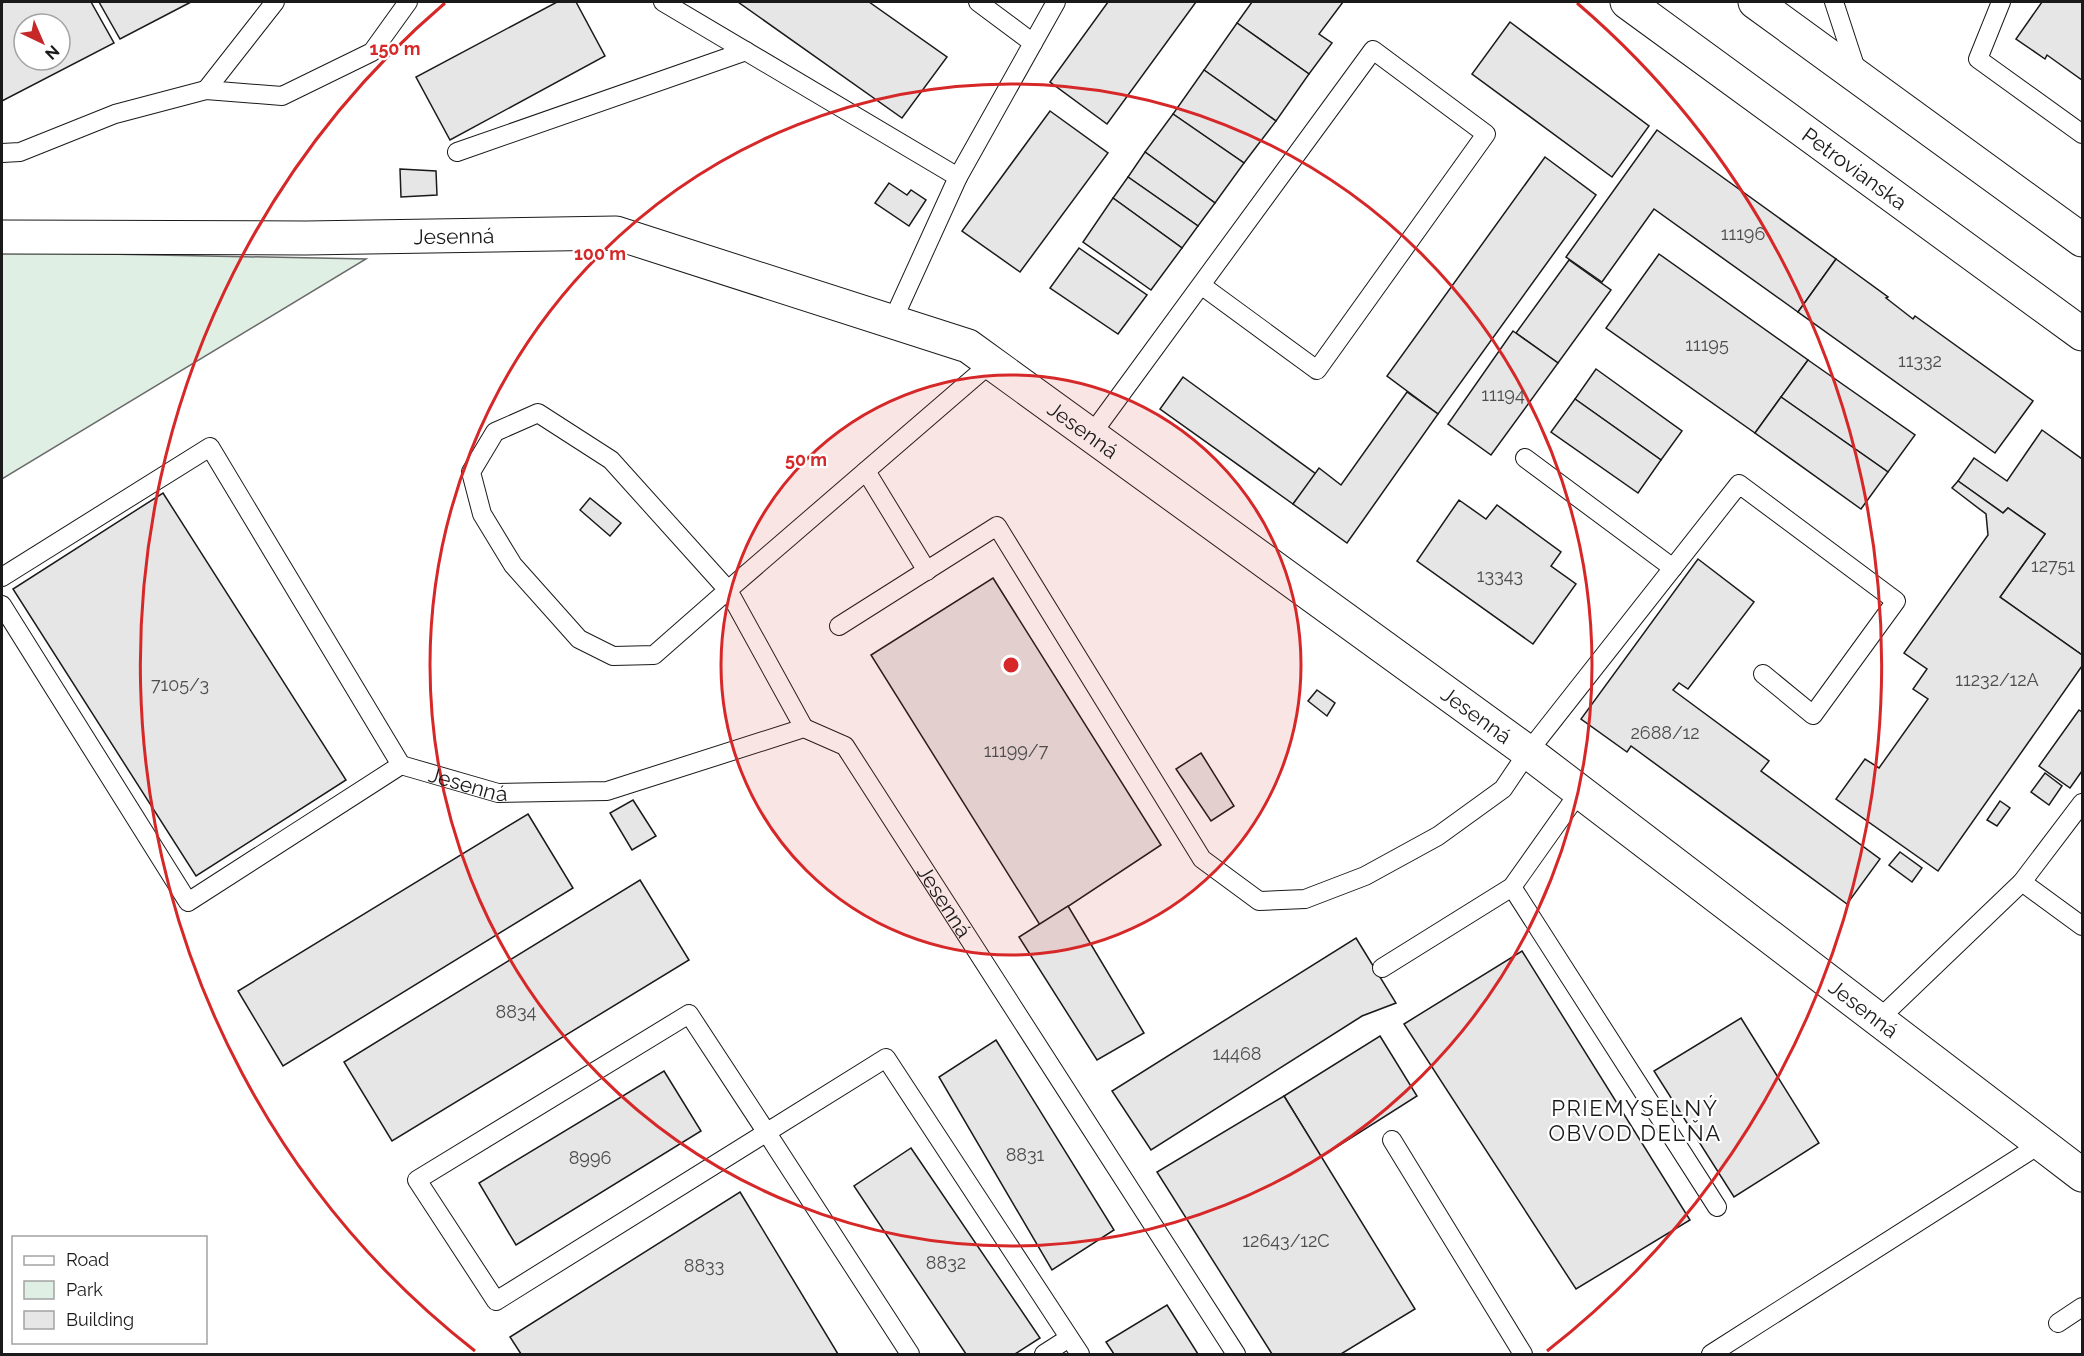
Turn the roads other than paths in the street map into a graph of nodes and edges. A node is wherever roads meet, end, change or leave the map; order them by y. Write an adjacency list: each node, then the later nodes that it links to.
1 (276, 2): 13 (lane)
2 (408, 2): 13 (lane)
3 (663, 2): 11 (lane)
4 (978, 2): 10 (lane)
5 (1056, 2): 10 (lane)
6 (1626, 2): 22 (street, Petrovianska)
7 (1755, 2): 12 (street)
8 (1834, 2): 12 (lane)
9 (2001, 2): 14 (lane)
10 (1033, 43): 17 (lane)
11 (746, 51): 15 (lane); 17 (lane)
12 (1859, 77): 19 (street)
13 (206, 90): 16 (lane)
14 (2082, 134)
15 (457, 152)
16 (2, 153)
17 (958, 177): 21 (lane)
18 (2, 237): 21 (street, Jesenná)
19 (2082, 240)
20 (1201, 285): 20 (lane); 24 (lane)
21 (892, 322): 23 (street, Jesenná)
22 (2082, 334)
23 (991, 363): 24 (street, Jesenná); 26 (lane)
24 (1091, 435): 35 (street, Jesenná)
25 (1525, 458): 27 (lane)
26 (866, 471): 28 (lane); 30 (lane)
27 (1673, 568): 33 (lane); 35 (lane)
28 (927, 571): 32 (lane); 35 (lane)
29 (2, 577): 36 (lane)
30 (728, 590): 30 (lane); 34 (lane)
31 (2, 605): 36 (lane)
32 (839, 626)
33 (1762, 674)
34 (804, 728): 36 (lane, Jesenná); 55 (lane, Jesenná)
35 (1528, 752): 37 (street, Jesenná)
36 (401, 765)
37 (1580, 791): 40 (lane); 43 (street, Jesenná)
38 (2082, 802): 39 (lane)
39 (2022, 882): 41 (lane); 43 (lane)
40 (1512, 887): 42 (lane); 48 (lane)
41 (2082, 927)
42 (1382, 968)
43 (1879, 1019): 46 (street, Jesenná)
44 (767, 1133): 44 (lane); 51 (lane); 52 (lane)
45 (1392, 1140): 56 (lane)
46 (2042, 1143): 47 (street, Jesenná); 57 (lane)
47 (2082, 1175)
48 (1717, 1207)
49 (2082, 1307): 50 (lane)
50 (2058, 1323)
51 (1069, 1338): 53 (lane); 54 (lane)
52 (910, 1354)
53 (1044, 1354)
54 (1080, 1354)
55 (1236, 1354)
56 (1523, 1354)
57 (1710, 1354)

